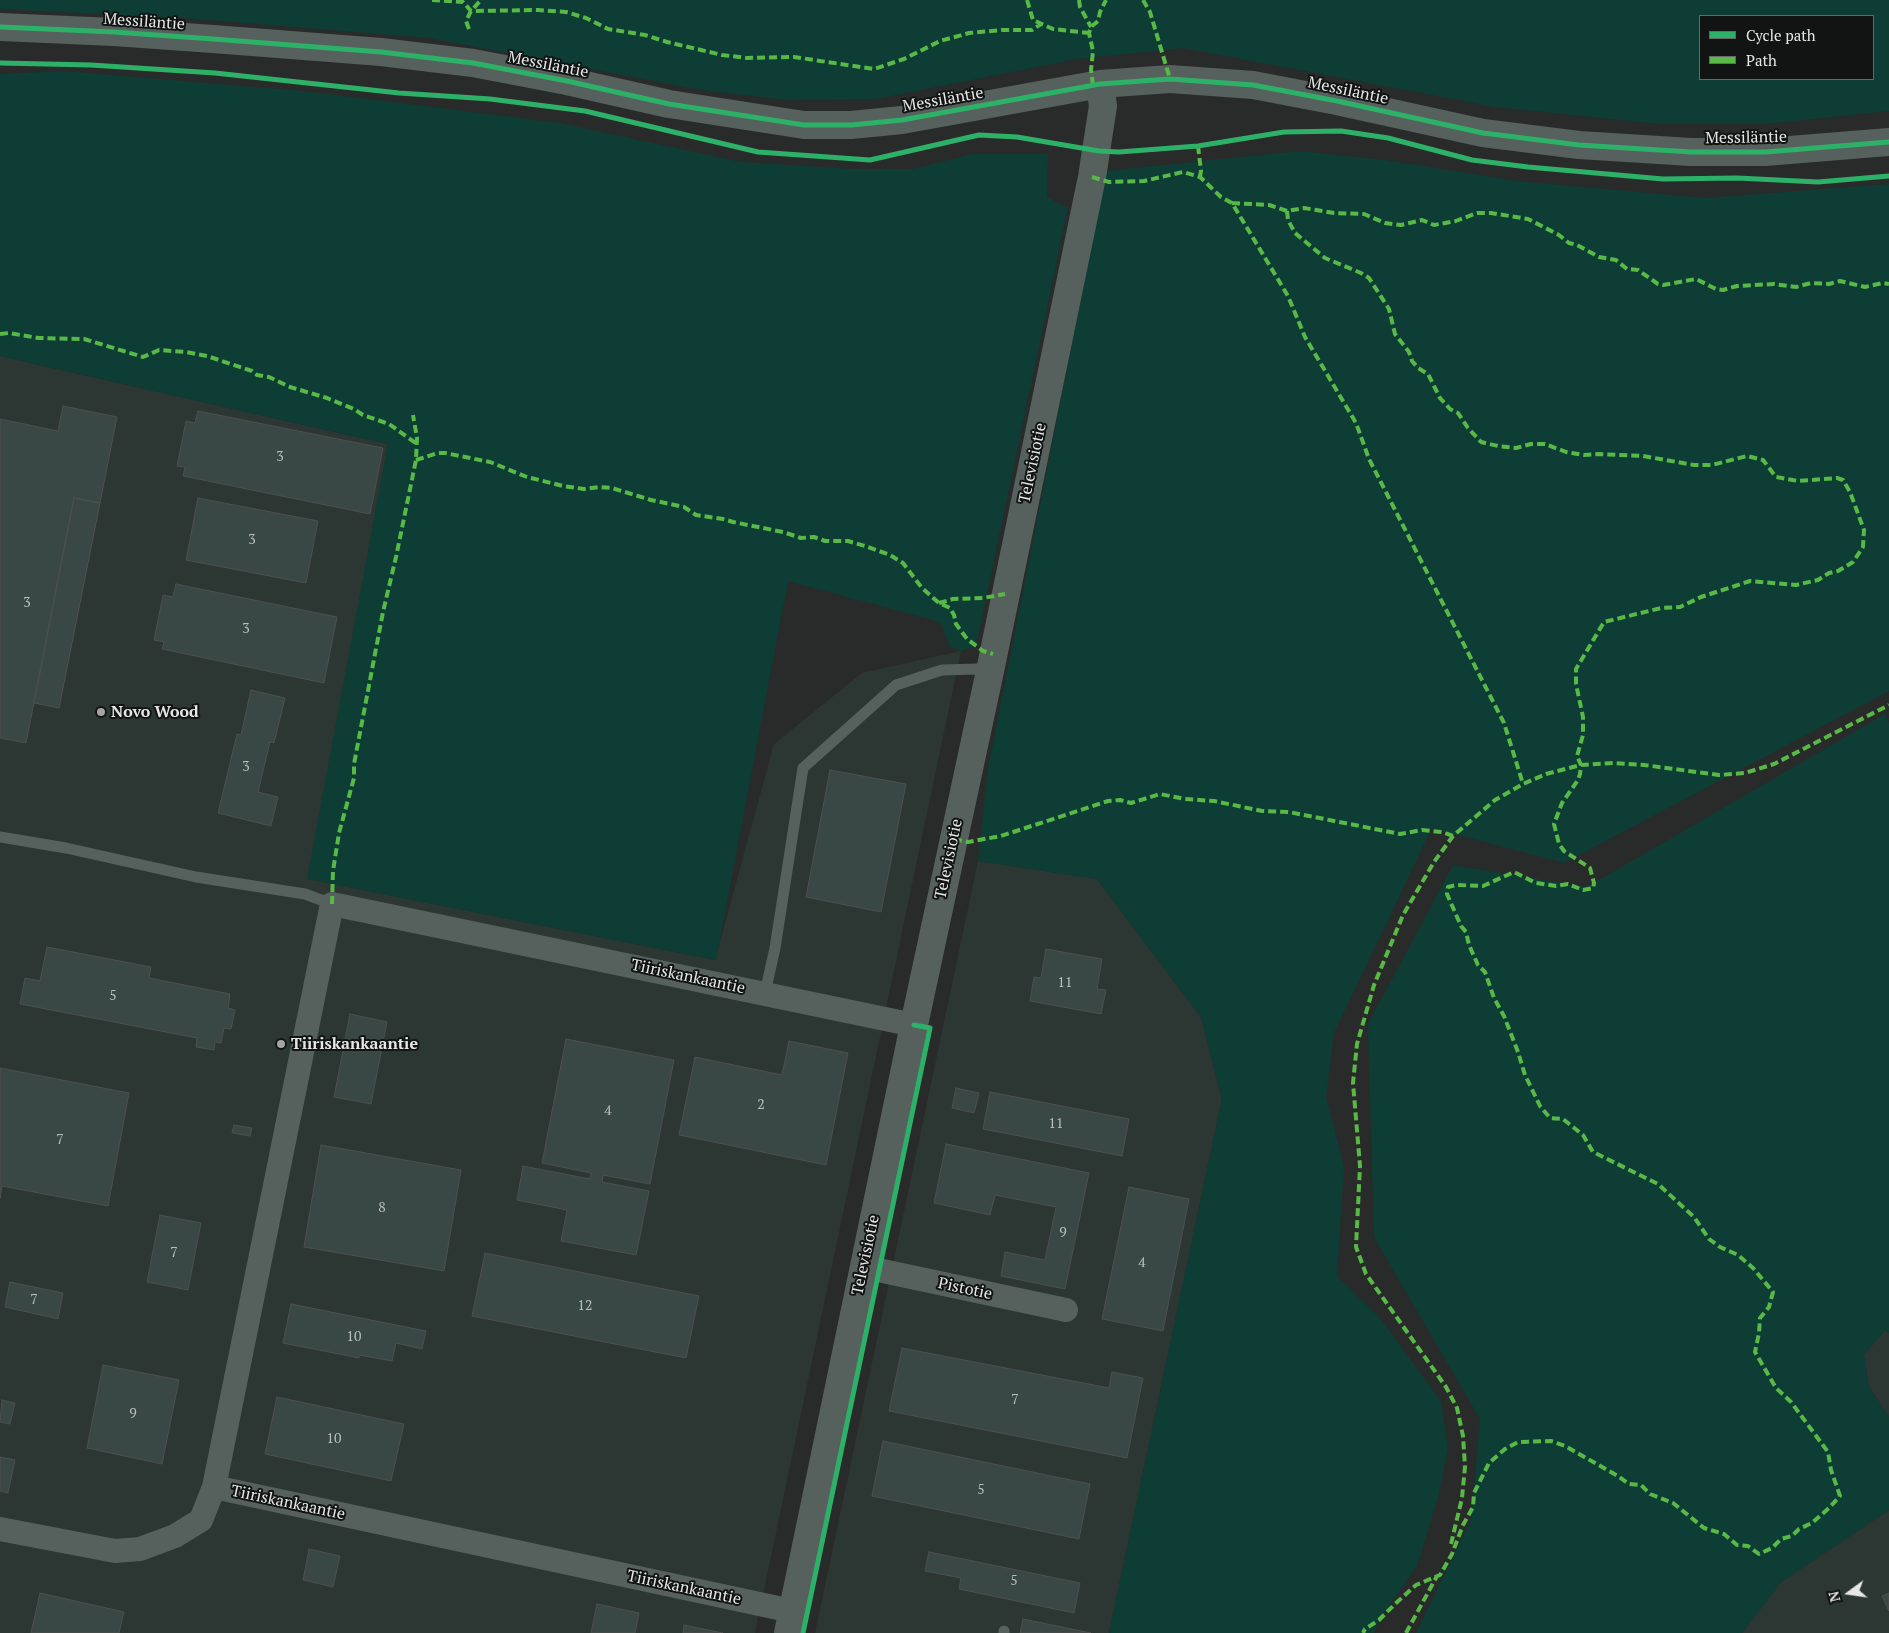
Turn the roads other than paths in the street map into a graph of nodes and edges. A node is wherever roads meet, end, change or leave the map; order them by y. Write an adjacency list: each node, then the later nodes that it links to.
1 (0, 27): 2 (street, Messiläntie)
2 (1100, 84): 3 (street, Messiläntie); 4 (street, Televisiotie)
3 (1889, 142)
4 (990, 671): 7 (lane); 8 (street, Televisiotie)
5 (0, 837): 6 (lane)
6 (332, 904): 7 (street, Tiiriskankaantie); 11 (street, Tiiriskankaantie)
7 (764, 993): 8 (street, Tiiriskankaantie)
8 (914, 1024): 9 (street, Televisiotie)
9 (864, 1267): 10 (street, Pistotie); 13 (street, Televisiotie)
10 (1066, 1310)
11 (214, 1487): 12 (street); 13 (street, Tiiriskankaantie)
12 (0, 1529)
13 (790, 1622)

